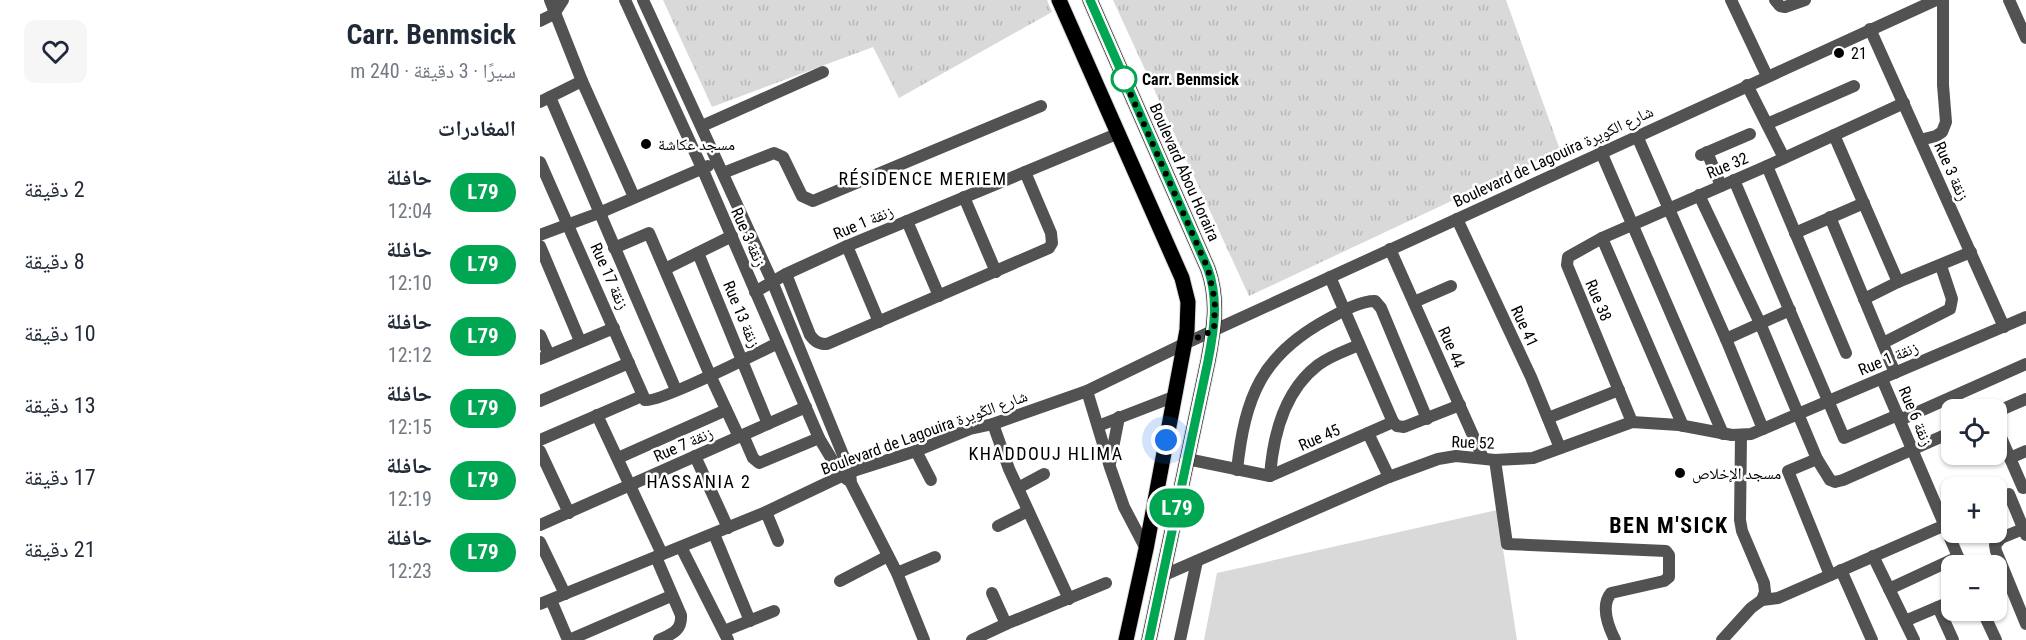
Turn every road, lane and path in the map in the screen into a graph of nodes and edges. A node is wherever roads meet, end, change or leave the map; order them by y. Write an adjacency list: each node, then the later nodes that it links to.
1 (548, 0): 14 (street); 16 (street)
2 (563, 0): 16 (street)
3 (625, 0): 40 (street, Rue 3 زنقة)
4 (643, 0): 29 (street, Rue 3 زنقة)
5 (1059, 0): 30 (main road)
6 (1090, 0): 87 (main road, Boulevard Abou Horaira)
7 (1731, 0): 21 (street)
8 (1775, 0): 9 (street)
9 (1805, 0)
10 (1900, 0): 15 (street)
11 (1936, 0): 15 (street, Boulevard de Lagouira شارع الكويرة)
12 (1943, 0): 34 (street)
13 (2009, 0): 19 (street)
14 (540, 2)
15 (1906, 12): 18 (street, Boulevard de Lagouira شارع الكويرة)
16 (554, 14): 17 (street); 22 (street)
17 (540, 21)
18 (1870, 29): 21 (street, Boulevard de Lagouira شارع الكويرة); 26 (street, Rue 3 زنقة)
19 (2026, 38)
20 (823, 72): 29 (street)
21 (1767, 76): 23 (street, Boulevard de Lagouira شارع الكويرة)
22 (582, 81): 25 (street); 48 (street)
23 (1747, 85): 28 (street); 33 (street, Boulevard de Lagouira شارع الكويرة)
24 (1854, 86): 28 (street)
25 (545, 100): 52 (street)
26 (1904, 103): 32 (street, Rue 32); 34 (street, Rue 3 زنقة)
27 (1041, 105): 42 (street)
28 (1767, 124): 36 (street)
29 (702, 126): 37 (street, Rue 3 زنقة)
30 (1119, 134): 41 (street, Rue 1 زنقة); 93 (main road)
31 (1750, 134): 44 (street)
32 (1834, 135): 36 (street, Rue 32); 50 (street)
33 (1637, 136): 35 (street, Boulevard de Lagouira شارع الكويرة); 51 (street)
34 (1920, 140): 66 (street, Rue 3 زنقة)
35 (1601, 152): 54 (street, Boulevard de Lagouira شارع الكويرة); 57 (street)
36 (1784, 158): 39 (street, Rue 32)
37 (717, 161): 40 (street); 42 (street, Rue 3 زنقة)
38 (540, 162): 45 (street, Rue 17 زنقة)
39 (1767, 166): 43 (street, Rue 32); 58 (street)
40 (702, 168): 48 (street); 60 (street, Rue 3 زنقة)
41 (1025, 172): 49 (street, Rue 1 زنقة); 70 (street)
42 (723, 173): 73 (street, Rue 3 زنقة)
43 (1734, 180): 44 (street, Rue 32); 80 (street)
44 (1721, 186): 47 (street, Rue 32)
45 (552, 187): 46 (street); 56 (street, Rue 17 زنقة)
46 (540, 192)
47 (1699, 195): 51 (street, Rue 32); 84 (street)
48 (634, 197): 52 (street)
49 (964, 197): 55 (street, Rue 1 زنقة); 70 (street)
50 (1864, 203): 53 (street); 74 (street)
51 (1667, 209): 57 (street, Rue 32); 89 (street)
52 (599, 213): 56 (street); 64 (street)
53 (1830, 217): 58 (street); 78 (street)
54 (1457, 219): 65 (street, Boulevard de Lagouira شارع الكويرة); 118 (street, Rue 41)
55 (907, 221): 63 (street, Rue 1 زنقة); 77 (street)
56 (568, 224): 59 (street); 86 (street, Rue 17 زنقة)
57 (1633, 225): 61 (street, Rue 38); 129 (street)
58 (1795, 233): 95 (street)
59 (540, 236)
60 (732, 236): 67 (street); 76 (street, Rue 3 زنقة)
61 (1602, 238): 104 (street, Rue 38); 126 (street)
62 (540, 246): 90 (street)
63 (847, 246): 71 (street, Rue 1 زنقة); 83 (street)
64 (614, 249): 69 (street); 103 (street)
65 (1390, 249): 72 (street, Boulevard de Lagouira شارع الكويرة); 79 (street, Rue 44)
66 (1971, 252): 68 (street); 85 (street, Rue 3 زنقة)
67 (698, 253): 69 (street); 97 (street, Rue 13 زنقة)
68 (1941, 266): 74 (street); 92 (street)
69 (664, 269): 101 (street)
70 (996, 272): 77 (street)
71 (786, 274): 73 (street, Rue 1 زنقة); 83 (street)
72 (1330, 277): 81 (street); 87 (street, Boulevard de Lagouira شارع الكويرة)
73 (772, 281): 76 (street, Rue 1 زنقة); 152 (street, Rue 3 زنقة)
74 (1898, 282): 78 (street)
75 (1451, 286): 79 (street)
76 (755, 292): 91 (street, Rue 3 زنقة)
77 (939, 296): 83 (street)
78 (1864, 299): 92 (street)
79 (1414, 302): 111 (street, Rue 44)
80 (1790, 310): 84 (street); 110 (street)
81 (1344, 311): 94 (street); 120 (street); 148 (street)
82 (2026, 317): 85 (street, Rue 1 زنقة)
83 (879, 322)
84 (1760, 323): 89 (street); 115 (street)
85 (2004, 327): 100 (street, Rue 1 زنقة)
86 (614, 328): 90 (street); 98 (street, Rue 17 زنقة)
87 (1214, 330): 93 (street, Boulevard de Lagouira شارع الكويرة); 144 (main road, Boulevard Abou Horaira)
88 (540, 335): 96 (street)
89 (1726, 339): 127 (street)
90 (580, 341): 96 (street)
91 (778, 343): 97 (street); 112 (street, Rue 3 زنقة)
92 (1882, 343): 100 (street)
93 (1184, 344): 105 (street, Boulevard de Lagouira شارع الڭويرة); 106 (main road)
94 (1359, 345): 121 (street); 151 (street)
95 (1846, 353)
96 (545, 357)
97 (744, 360): 101 (street); 123 (street, Rue 13 زنقة)
98 (629, 363): 107 (street, Rue 17 زنقة); 109 (street)
99 (2026, 364): 119 (street)
100 (1895, 373): 102 (street, Rue 1 زنقة)
101 (710, 375): 103 (street); 114 (street)
102 (1882, 379): 110 (street, Rue 1 زنقة); 119 (street, Rue 6 زنقة)
103 (676, 390): 107 (street)
104 (1619, 390): 118 (street); 122 (street, Rue 38)
105 (1087, 391): 124 (street, Boulevard de Lagouira شارع الڭويرة); 125 (street)
106 (1173, 397): 117 (street); 173 (main road)
107 (646, 398): 116 (street)
108 (2026, 399): 113 (street)
109 (540, 401)
110 (1829, 401): 115 (street, Rue 1 زنقة); 119 (street)
111 (1460, 405): 120 (street, Rue 45); 145 (street, Rue 44)
112 (806, 407): 123 (street, Rue 7 زنقة); 133 (street, Rue 3 زنقة)
113 (2007, 407)
114 (726, 410): 131 (street); 142 (street)
115 (1800, 414): 127 (street, Rue 1 زنقة); 146 (street)
116 (597, 415): 134 (street); 142 (street)
117 (1119, 417): 125 (street); 147 (street)
118 (1548, 418): 135 (street, Rue 41)
119 (1899, 418): 136 (street, Rue 6 زنقة)
120 (1427, 419): 121 (street, Rue 45)
121 (1393, 422): 128 (street, Rue 45)
122 (1632, 422): 126 (street, Rue 52); 135 (street, Rue 52)
123 (768, 424): 131 (street, Rue 7 زنقة)
124 (993, 424): 138 (street, Boulevard de Lagouira شارع الڭويرة); 157 (street)
125 (1098, 426): 147 (street)
126 (1683, 426): 129 (street, Rue 52)
127 (1762, 429): 130 (street, Rue 52)
128 (1368, 433): 151 (street, Rue 45); 153 (street)
129 (1723, 434): 130 (street, Rue 52)
130 (1742, 435): 190 (street)
131 (741, 436): 133 (street); 141 (street, Rue 7 زنقة)
132 (1941, 437): 136 (street)
133 (819, 438): 152 (street, Rue 3 زنقة)
134 (540, 440)
135 (1560, 448): 145 (street, Rue 52)
136 (1913, 450): 146 (street); 160 (street, Rue 6 زنقة)
137 (540, 451): 150 (street)
138 (916, 451): 152 (street, Boulevard de Lagouira شارع الڭويرة); 154 (street)
139 (2007, 451): 143 (street)
140 (2026, 451): 143 (street)
141 (695, 456): 155 (street, Rue 7 زنقة); 167 (street)
142 (618, 458): 155 (street)
143 (2010, 458): 156 (street)
144 (1187, 459): 148 (street); 182 (main road, Boulevard Abou Horaira)
145 (1489, 459): 153 (street, Rue 52); 209 (street, Rue 44)
146 (1817, 459): 180 (street)
147 (1110, 467): 173 (street)
148 (1237, 470): 151 (street)
149 (1044, 474): 157 (street)
150 (545, 476): 163 (street)
151 (1270, 476)
152 (848, 477): 162 (street, Boulevard de Lagouira شارع الڭويرة); 175 (street, Rue 3 زنقة)
153 (1389, 477): 178 (street, Rue 52)
154 (931, 480)
155 (631, 485): 163 (street, Rue 7 زنقة); 174 (street)
156 (2024, 487): 158 (street)
157 (1018, 488): 161 (street)
158 (2010, 494): 159 (street); 168 (street)
159 (2007, 495)
160 (1941, 508)
161 (1028, 511): 165 (street); 189 (street)
162 (766, 512): 167 (street, Boulevard de Lagouira شارع الڭويرة); 170 (street)
163 (569, 513): 164 (street, Rue 7 زنقة)
164 (540, 525)
165 (998, 526)
166 (1941, 526): 176 (street)
167 (728, 528): 169 (street, Boulevard de Lagouira شارع الڭويرة)
168 (2025, 532): 199 (street)
169 (714, 534): 172 (street, Boulevard de Lagouira شارع الڭويرة); 195 (street)
170 (778, 541)
171 (540, 542): 187 (street)
172 (681, 547): 174 (street, Boulevard de Lagouira شارع الڭويرة); 201 (street)
173 (1146, 549): 206 (main road)
174 (659, 556): 187 (street, Boulevard de Lagouira شارع الڭويرة); 188 (street)
175 (888, 556): 181 (street, Rue 3 زنقة); 183 (street)
176 (1873, 556): 180 (street); 185 (street)
177 (936, 557): 181 (street)
178 (1197, 561): 182 (street, Rue 52); 208 (street)
179 (1941, 568): 185 (street)
180 (1836, 572): 190 (street); 212 (street)
181 (897, 573): 204 (street, Rue 3 زنقة)
182 (1162, 576): 207 (main road, Boulevard Abou Horaira)
183 (840, 581)
184 (1106, 583): 189 (street)
185 (1889, 589): 196 (street)
186 (992, 593): 198 (street)
187 (564, 594): 191 (street, Boulevard de Lagouira شارع الڭويرة)
188 (671, 596): 202 (street); 203 (street)
189 (1069, 599): 198 (street)
190 (1762, 600): 200 (street)
191 (545, 602): 202 (street)
192 (1941, 606): 193 (street)
193 (1938, 607): 196 (street); 214 (street)
194 (774, 611): 195 (street)
195 (750, 621): 201 (street)
196 (1905, 621): 213 (street)
197 (1987, 621): 215 (street)
198 (1006, 624): 205 (street)
199 (2026, 624)
200 (1732, 627): 210 (street); 211 (street)
201 (726, 636)
202 (569, 640)
203 (659, 640)
204 (924, 640)
205 (972, 640)
206 (1126, 640)
207 (1149, 640)
208 (1180, 640)
209 (1615, 640)
210 (1722, 640)
211 (1738, 640)
212 (1872, 640)
213 (1914, 640)
214 (1953, 640)
215 (1996, 640)

